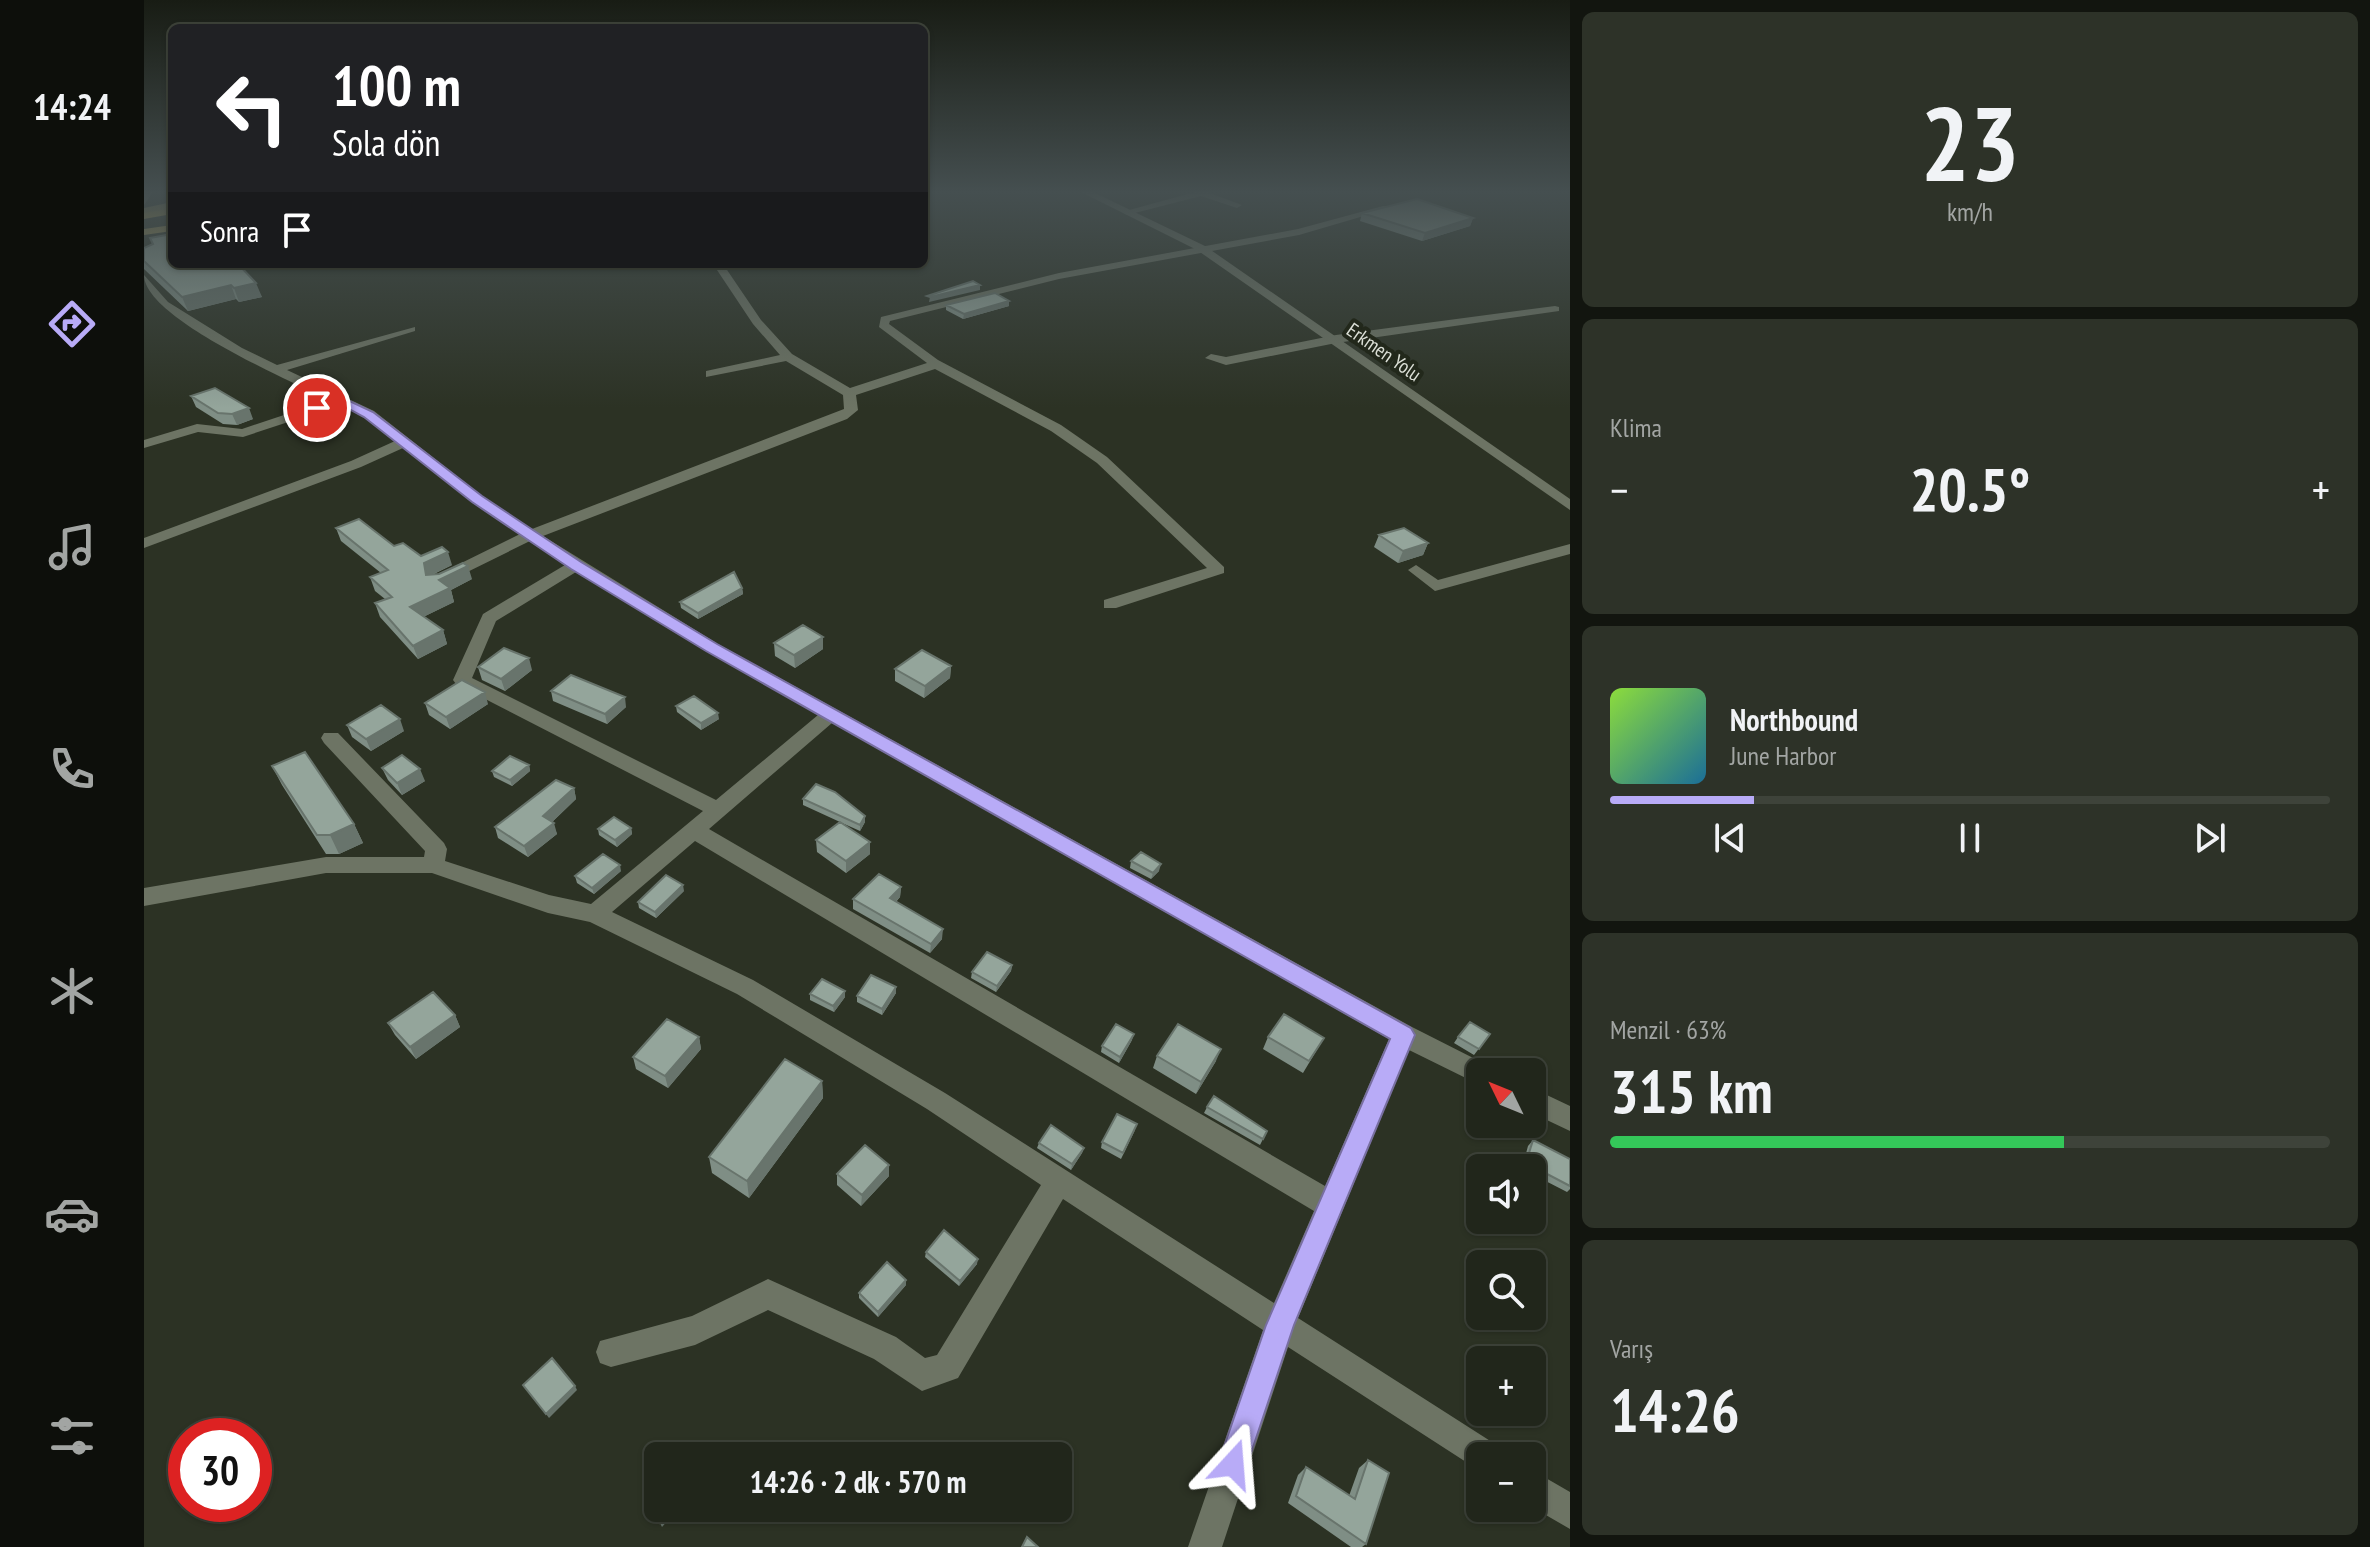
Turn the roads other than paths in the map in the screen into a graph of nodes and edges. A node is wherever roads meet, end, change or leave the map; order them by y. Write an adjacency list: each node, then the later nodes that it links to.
1 (1119, 264): 10 (street)
2 (1225, 264): 7 (street, Erkmen Yolu)
3 (721, 268): 8 (street)
4 (144, 278): 11 (street)
5 (1555, 309): 7 (street)
6 (411, 329): 11 (street)
7 (1336, 339): 9 (street); 17 (street, Erkmen Yolu)
8 (788, 357): 12 (street); 13 (street)
9 (1211, 358)
10 (934, 363): 13 (street); 24 (street)
11 (277, 369): 14 (street)
12 (710, 374)
13 (849, 393): 18 (street)
14 (341, 400): 15 (street); 16 (street)
15 (407, 441): 18 (street); 19 (street)
16 (144, 444)
17 (1570, 506)
18 (531, 535): 21 (street); 23 (street)
19 (144, 543)
20 (1570, 549): 22 (street)
21 (576, 565): 25 (street); 27 (street)
22 (1416, 570)
23 (436, 582)
24 (1110, 604)
25 (831, 714): 27 (street); 32 (street)
26 (331, 738): 29 (street)
27 (718, 810): 28 (street)
28 (693, 830): 31 (street); 37 (street)
29 (433, 865): 30 (street); 31 (street)
30 (144, 897)
31 (595, 914): 36 (street)
32 (1403, 1035): 33 (street); 37 (street)
33 (1466, 1067)
34 (1546, 1107): 35 (street)
35 (1570, 1119)
36 (1059, 1181): 38 (street); 39 (street)
37 (1331, 1205): 38 (street)
38 (1280, 1325): 40 (street); 43 (street)
39 (611, 1352)
40 (1466, 1445)
41 (1546, 1493): 42 (street)
42 (1569, 1504)
43 (1205, 1547)

